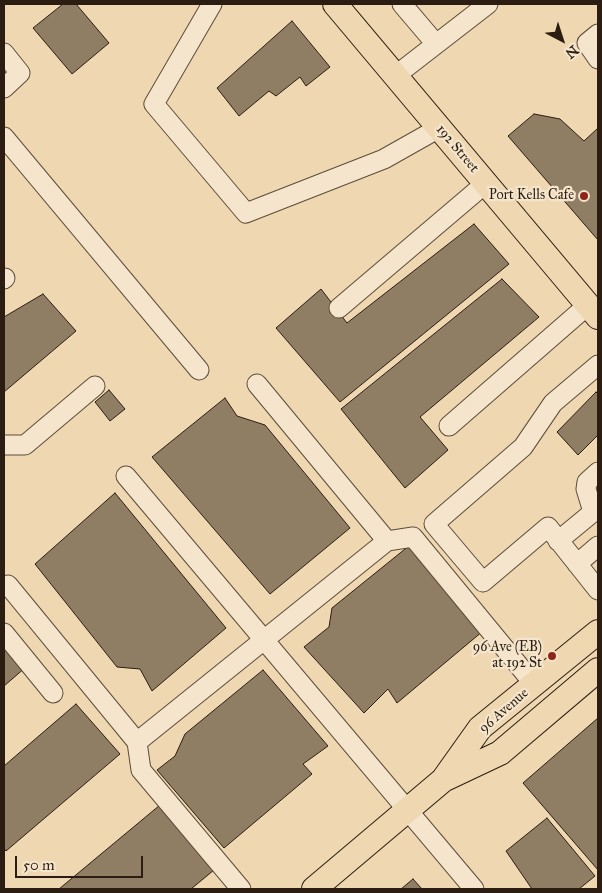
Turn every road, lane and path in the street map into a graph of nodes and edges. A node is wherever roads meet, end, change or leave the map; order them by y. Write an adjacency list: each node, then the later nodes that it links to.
1 (212, 4): 11 (lane)
2 (335, 4): 9 (main road, 192 Street)
3 (402, 4): 6 (lane)
4 (488, 4): 6 (lane)
5 (598, 34): 8 (lane)
6 (436, 44): 9 (lane)
7 (4, 54): 10 (lane)
8 (598, 59)
9 (395, 76): 11 (main road, 192 Street)
10 (4, 88)
11 (439, 128): 13 (main road, 192 Street)
12 (4, 137): 17 (lane)
13 (486, 183): 14 (lane); 15 (main road, 192 Street)
14 (339, 308)
15 (593, 311): 20 (lane)
16 (598, 365): 26 (lane)
17 (199, 370)
18 (257, 384): 27 (lane)
19 (95, 386): 21 (lane)
20 (449, 426)
21 (4, 445)
22 (598, 458): 24 (lane)
23 (126, 476): 34 (lane)
24 (592, 477): 25 (lane)
25 (596, 510): 26 (lane)
26 (558, 540): 29 (lane)
27 (387, 541): 34 (lane); 36 (lane)
28 (598, 546): 29 (lane)
29 (577, 564): 31 (lane)
30 (8, 586): 38 (lane)
31 (598, 590)
32 (598, 632): 36 (main road, 96 Avenue)
33 (4, 633): 37 (lane)
34 (264, 639): 38 (lane); 40 (lane)
35 (598, 670): 39 (main road, 96 Avenue)
36 (534, 684): 39 (main road, 96 Avenue)
37 (53, 692)
38 (137, 742): 41 (lane)
39 (443, 780): 40 (main road, 96 Avenue)
40 (395, 804): 42 (main road, 96 Avenue); 43 (lane)
41 (241, 889)
42 (314, 889)
43 (474, 889)

